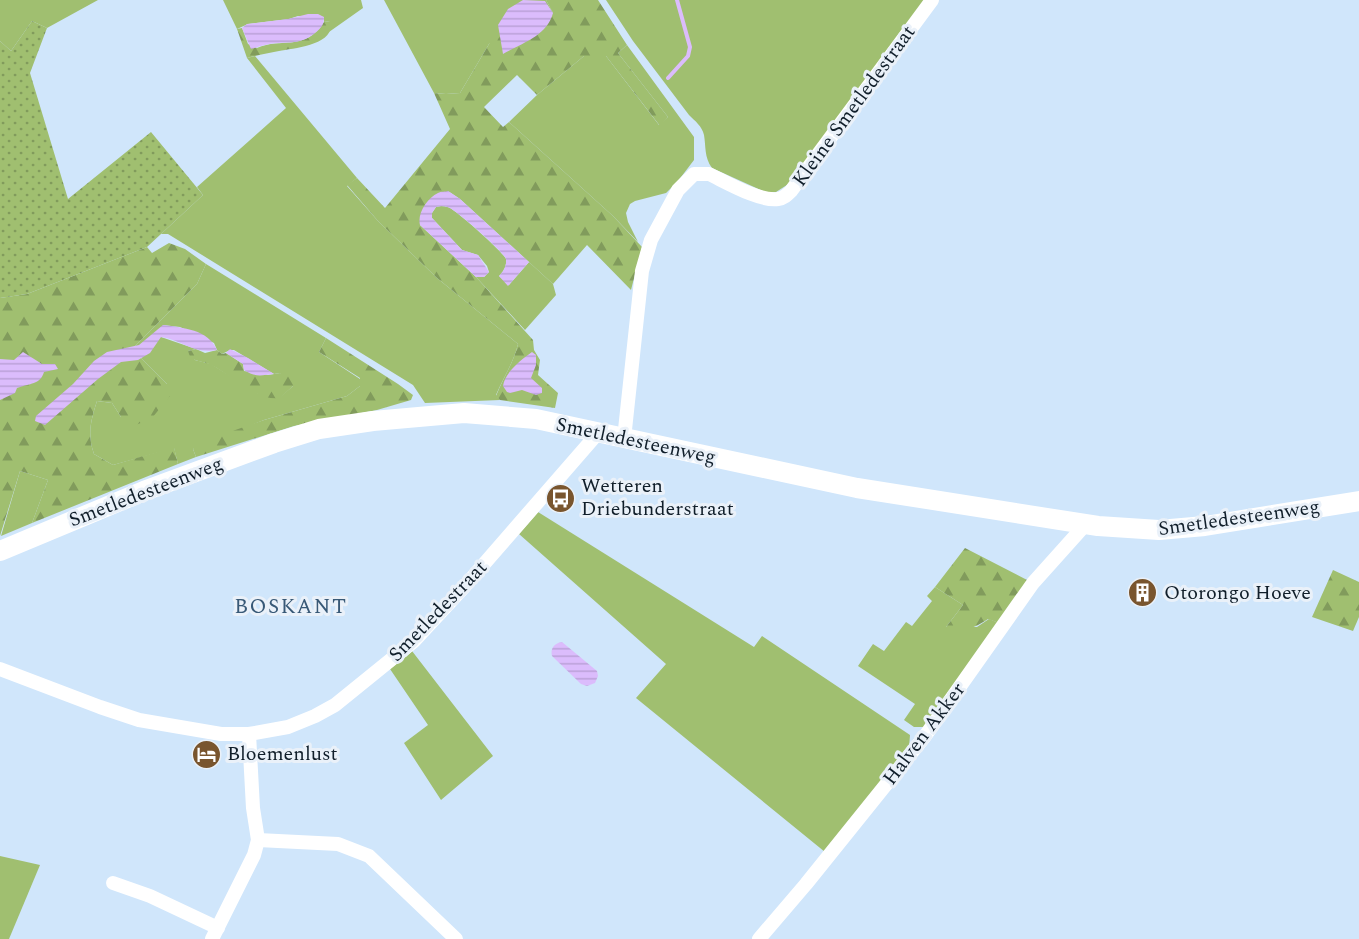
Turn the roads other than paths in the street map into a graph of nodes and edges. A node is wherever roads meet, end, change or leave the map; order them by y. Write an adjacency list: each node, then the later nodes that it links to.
1 (932, 0): 3 (street, Kleine Smetledestraat)
2 (598, 433): 3 (street, Smetledesteenweg); 6 (street, Smetledesteenweg); 8 (street, Smetledestraat)
3 (624, 439): 5 (street, Smetledesteenweg)
4 (1359, 501): 5 (street, Smetledesteenweg)
5 (1085, 525): 13 (street, Halven Akker)
6 (0, 551)
7 (0, 669): 8 (street, Smetledestraat)
8 (249, 734): 9 (street)
9 (258, 840): 11 (street); 12 (street)
10 (113, 882): 11 (street)
11 (215, 933)
12 (456, 939)
13 (759, 939)

